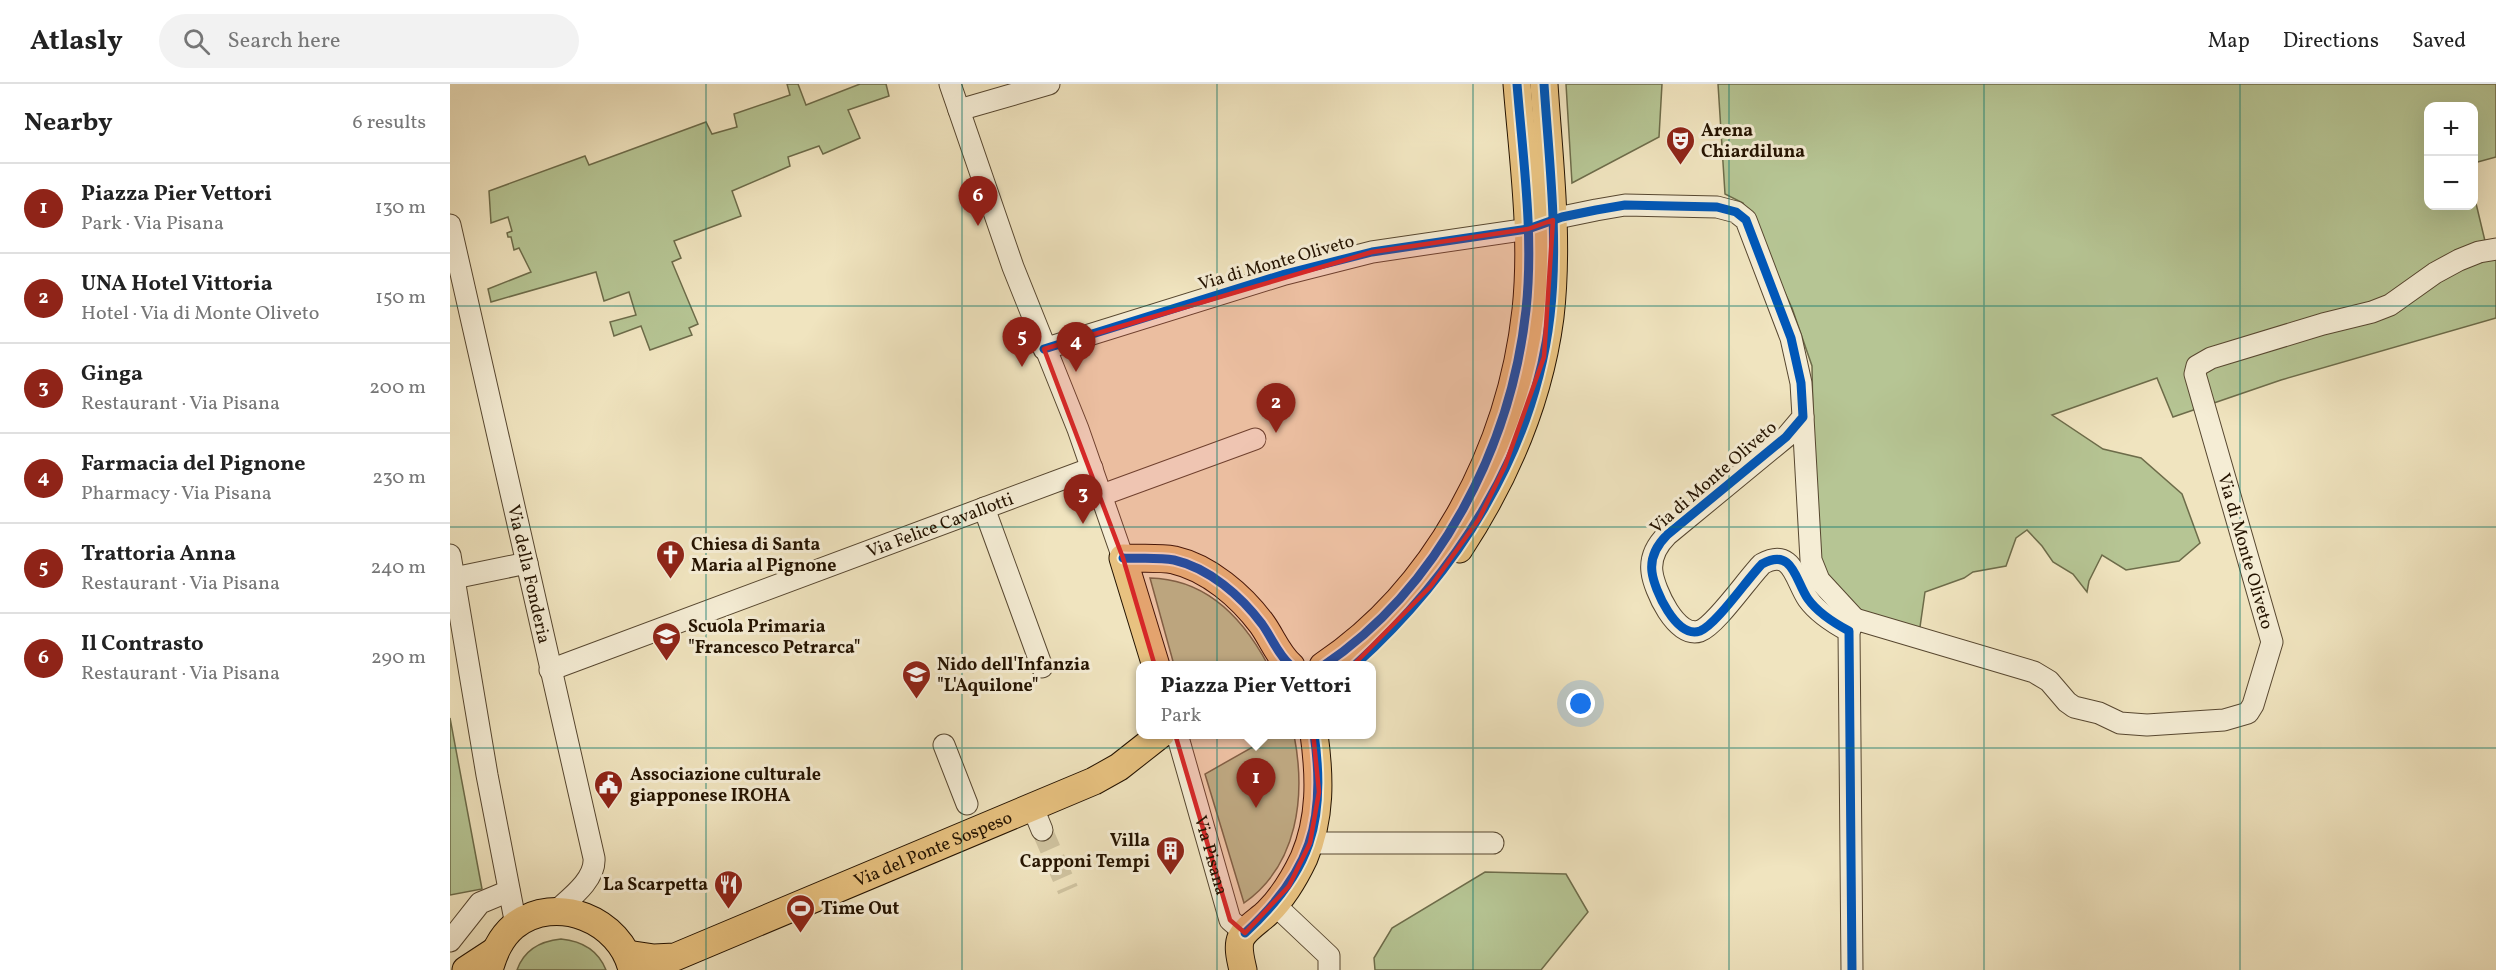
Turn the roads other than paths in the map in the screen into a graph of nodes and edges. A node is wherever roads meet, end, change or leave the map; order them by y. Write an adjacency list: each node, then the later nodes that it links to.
1 (950, 84): 5 (street)
2 (1048, 84): 5 (street)
3 (1517, 84): 7 (main road)
4 (1544, 84): 7 (main road)
5 (959, 110): 9 (street)
6 (450, 225): 17 (street, Via della Fonderia)
7 (1540, 225): 9 (street, Via di Monte Oliveto); 10 (street, Via di Monte Oliveto); 22 (main road); 23 (main road)
8 (2496, 249): 19 (street, Via di Monte Oliveto)
9 (1044, 349): 12 (street)
10 (1803, 417): 19 (street, Via di Monte Oliveto); 19 (street, Via di Monte Oliveto)
11 (1255, 439): 13 (street)
12 (1092, 468): 13 (street); 14 (street, Via Felice Cavallotti)
13 (1102, 495): 16 (street)
14 (984, 508): 24 (street); 25 (street, Via Felice Cavallotti)
15 (450, 555): 18 (street)
16 (1123, 558): 20 (main road); 21 (main road)
17 (527, 563): 18 (street); 25 (street, Via della Fonderia)
18 (454, 578): 33 (street)
19 (1852, 625): 44 (street)
20 (1154, 661)
21 (1286, 661)
22 (1329, 661)
23 (1359, 661)
24 (1042, 667)
25 (550, 670): 35 (street, Via della Fonderia)
26 (1156, 739): 30 (main road, Via del Ponte Sospeso)
27 (1178, 739): 37 (street, Via Pisana)
28 (1314, 739): 31 (main road)
29 (944, 745): 30 (street)
30 (973, 817): 40 (main road, Via del Ponte Sospeso)
31 (1310, 843): 32 (street); 34 (main road)
32 (1493, 843)
33 (509, 891): 36 (street); 38 (street)
34 (1275, 905): 37 (main road); 43 (street)
35 (555, 912): 36 (main road); 40 (main road)
36 (516, 925): 39 (main road)
37 (1245, 933): 42 (main road)
38 (450, 941)
39 (492, 960): 41 (main road)
40 (630, 962)
41 (466, 970)
42 (1244, 970)
43 (1329, 970)
44 (1852, 970)

